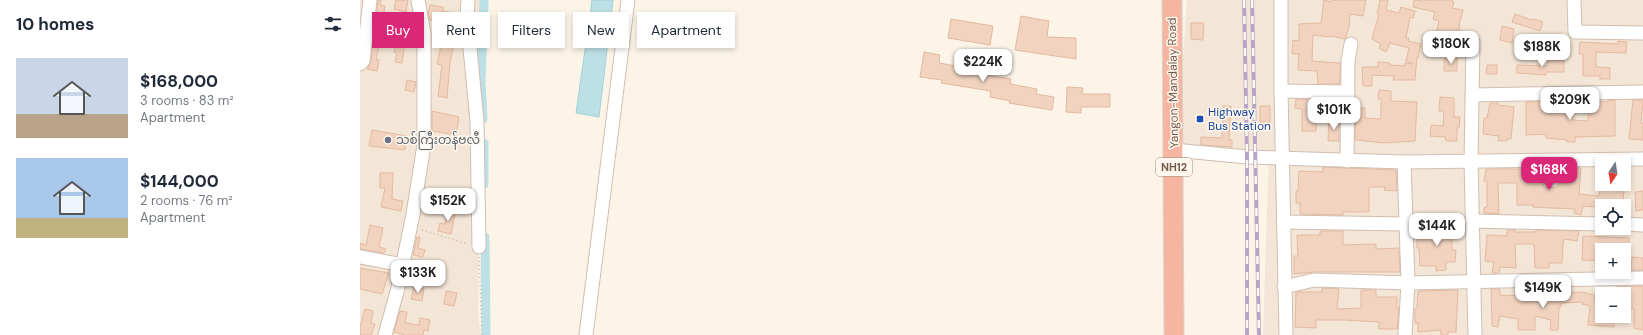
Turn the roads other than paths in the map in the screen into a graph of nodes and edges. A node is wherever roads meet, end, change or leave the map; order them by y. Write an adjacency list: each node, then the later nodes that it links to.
1 (370, 0): 11 (street)
2 (418, 0): 30 (street)
3 (468, 0): 28 (street)
4 (628, 0): 36 (street)
5 (1172, 0): 16 (highway, Yangon-Mandalay Road / NH12)
6 (1281, 0): 12 (street)
7 (1574, 0): 8 (street)
8 (1643, 33)
9 (1473, 42): 15 (street)
10 (1351, 44): 13 (street)
11 (360, 64)
12 (1281, 91): 13 (street); 17 (street)
13 (1348, 92): 19 (street)
14 (1643, 92): 15 (street)
15 (1472, 95): 21 (street)
16 (1174, 150): 17 (street); 37 (highway, Yangon-Mandalay Road / NH12)
17 (1282, 158): 19 (street); 23 (street)
18 (1643, 159): 21 (street)
19 (1346, 160): 20 (street)
20 (1404, 162): 21 (street); 24 (street)
21 (1471, 162): 22 (street)
22 (1472, 221): 25 (street); 32 (street)
23 (1283, 222): 24 (street); 34 (street)
24 (1406, 224): 33 (street)
25 (1595, 224)
26 (1631, 224): 27 (street)
27 (1643, 225)
28 (479, 247)
29 (360, 257): 30 (street)
30 (403, 265): 35 (street)
31 (1643, 278): 32 (street)
32 (1474, 282): 33 (street); 40 (street)
33 (1408, 283): 34 (street); 39 (street)
34 (1284, 287): 38 (street)
35 (385, 335)
36 (586, 335)
37 (1174, 335)
38 (1286, 335)
39 (1405, 335)
40 (1475, 335)

